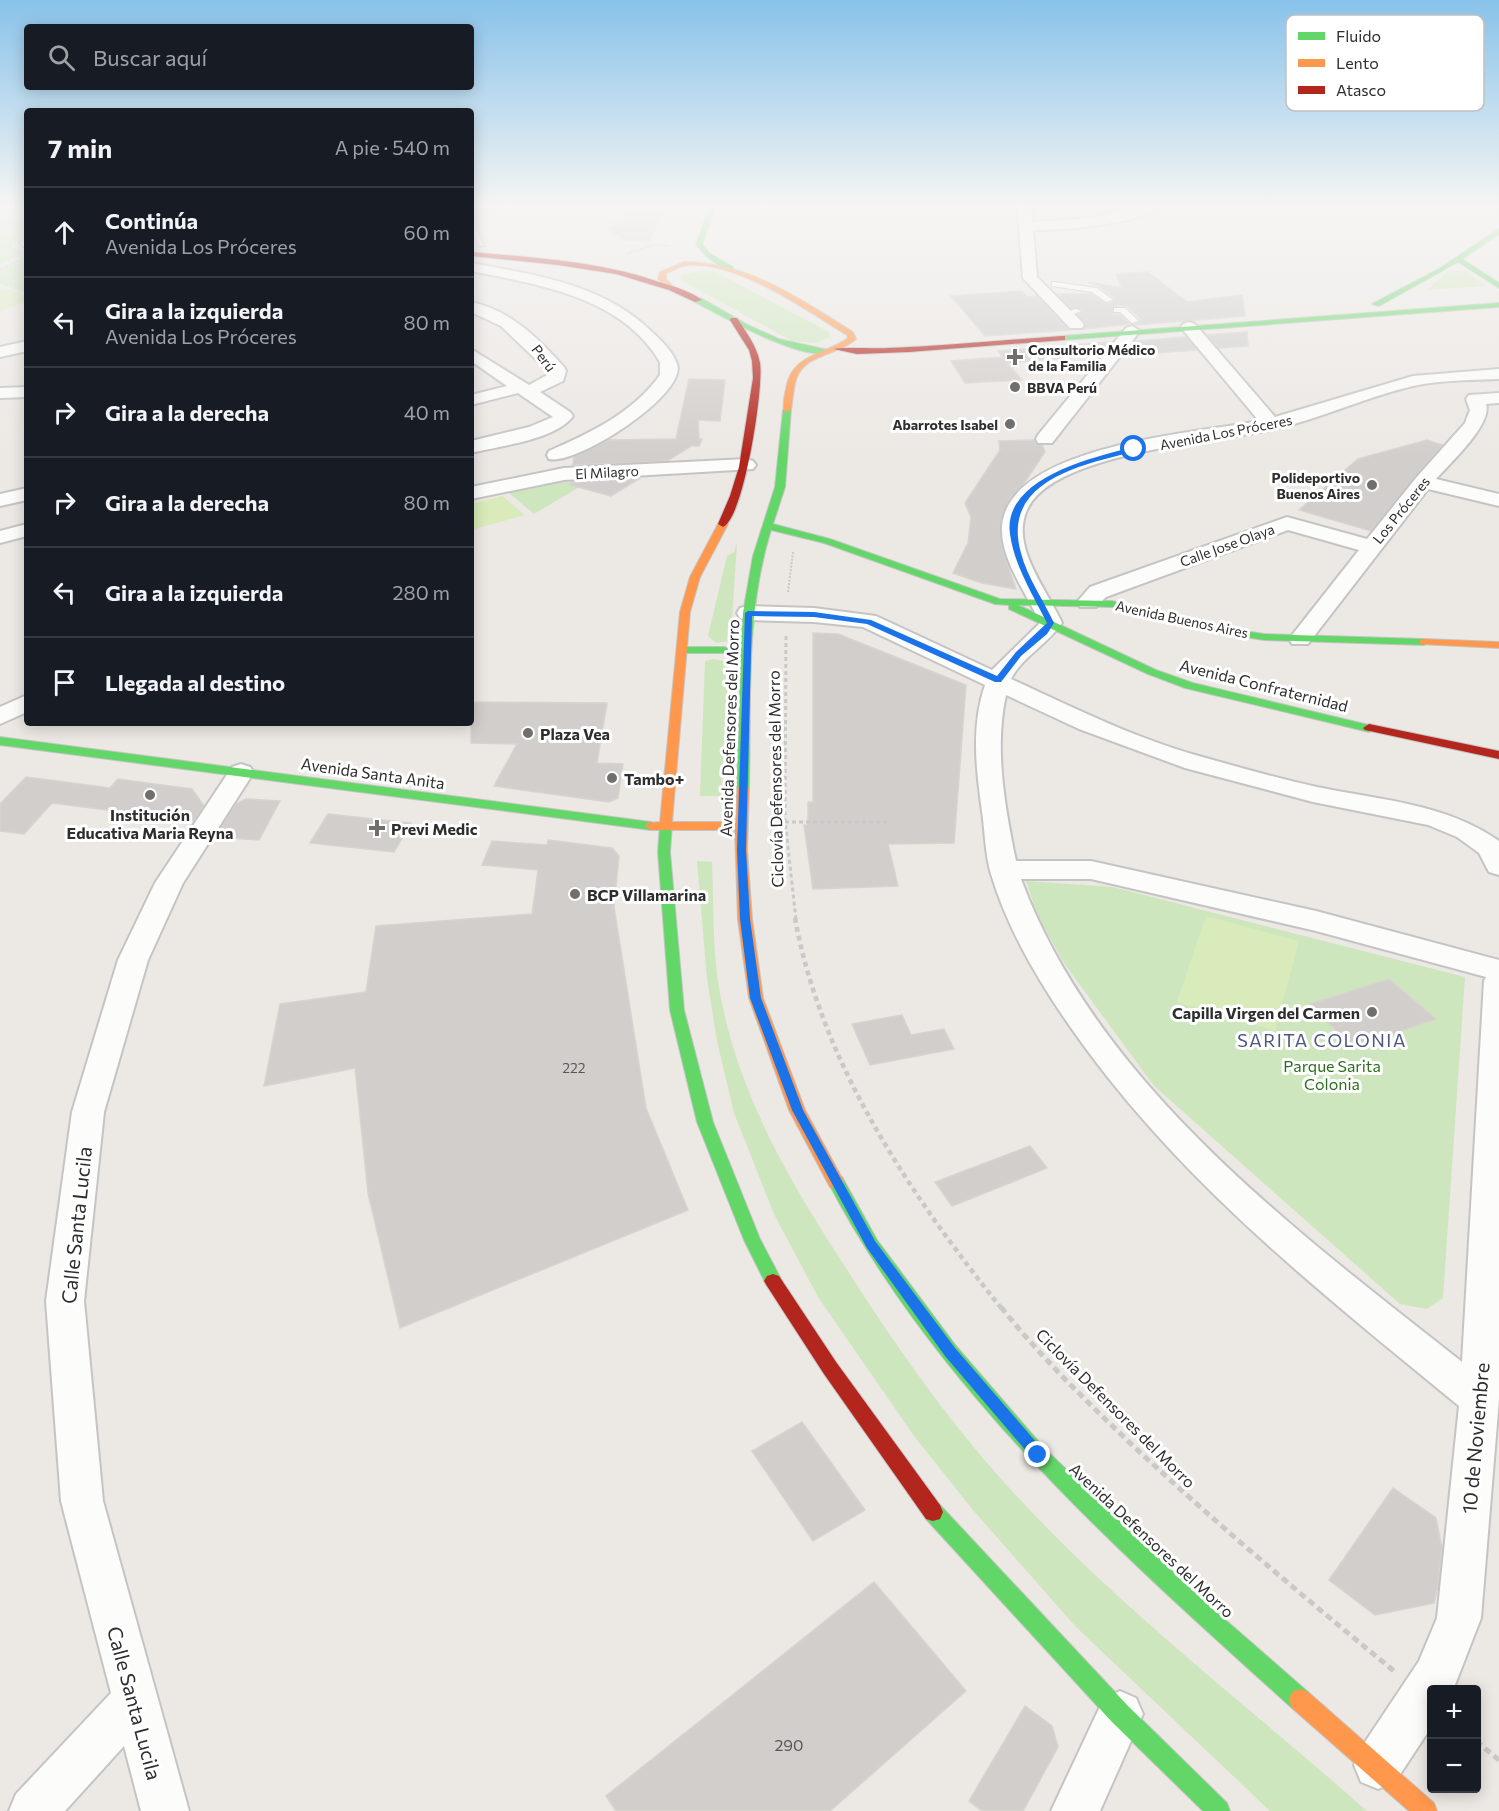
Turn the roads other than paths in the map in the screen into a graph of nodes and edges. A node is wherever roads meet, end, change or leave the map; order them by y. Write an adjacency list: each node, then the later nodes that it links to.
1 (566, 288): 36 (street)
2 (673, 288): 14 (main road)
3 (767, 288): 17 (main road)
4 (1040, 288): 13 (street)
5 (1061, 288): 8 (lane)
6 (1077, 288): 15 (lane)
7 (1412, 288): 10 (main road)
8 (1072, 293)
9 (1499, 294): 10 (main road)
10 (1376, 304): 15 (main road)
11 (1499, 305): 16 (main road)
12 (474, 308): 27 (street, Perú)
13 (1073, 317): 15 (main road); 17 (main road)
14 (734, 320): 21 (main road); 37 (main road)
15 (1134, 326): 16 (main road); 21 (main road); 34 (street)
16 (1189, 327): 32 (street)
17 (850, 334): 21 (main road, Avenida Defensores del Morro)
18 (24, 339): 19 (street)
19 (0, 341)
20 (24, 347): 22 (street)
21 (833, 350): 44 (main road, Avenida Defensores del Morro)
22 (0, 352)
23 (474, 356): 24 (street)
24 (489, 366): 25 (street); 27 (street)
25 (474, 369)
26 (1499, 374): 32 (street, Avenida Los Próceres)
27 (525, 390): 31 (street); 33 (street)
28 (24, 392): 29 (street)
29 (0, 393)
30 (1499, 398): 40 (street, Los Próceres)
31 (474, 399)
32 (1271, 424): 50 (street, Avenida Los Próceres)
33 (539, 429): 35 (street); 36 (street)
34 (1045, 439)
35 (474, 446)
36 (556, 454): 38 (street)
37 (746, 465): 38 (street, El Milagro); 54 (main road)
38 (564, 474): 41 (street, El Milagro)
39 (0, 478): 42 (street)
40 (1423, 482): 43 (street); 47 (street, Los Próceres)
41 (474, 492)
42 (12, 498)
43 (1499, 500)
44 (768, 526): 48 (main road, Avenida Buenos Aires); 51 (main road, Avenida Defensores del Morro)
45 (24, 531): 46 (street)
46 (0, 537)
47 (1371, 547): 49 (street, Calle Jose Olaya); 52 (street, Los Próceres)
48 (999, 602): 50 (main road, Avenida Confraternidad); 50 (main road, Avenida Buenos Aires)
49 (1088, 602): 50 (main road, Avenida Buenos Aires); 52 (main road, Avenida Buenos Aires)
50 (1045, 612): 56 (street); 60 (main road, Avenida Confraternidad)
51 (748, 613): 55 (main road, Avenida Defensores del Morro); 56 (street)
52 (1300, 639): 53 (main road, Avenida Buenos Aires)
53 (1499, 645)
54 (682, 650): 55 (main road); 63 (main road)
55 (747, 659): 62 (main road, Avenida Defensores del Morro)
56 (998, 680): 64 (street); 65 (street)
57 (24, 704): 58 (street)
58 (0, 717)
59 (0, 741): 61 (main road, Avenida Santa Anita)
60 (1499, 755)
61 (241, 772): 63 (main road, Avenida Santa Anita); 69 (street, Calle Santa Lucila)
62 (742, 824): 63 (main road, Avenida Santa Anita); 71 (main road, Avenida Defensores del Morro)
63 (665, 827): 70 (main road)
64 (1499, 866)
65 (1004, 870): 66 (street); 68 (street)
66 (1499, 970)
67 (1499, 981): 68 (street, 10 de Noviembre)
68 (1479, 1399): 71 (street, 10 de Noviembre)
69 (134, 1702): 72 (street); 73 (street, Calle Santa Lucila)
70 (1120, 1714): 74 (street); 75 (main road)
71 (1378, 1765): 76 (main road, Avenida Defensores del Morro)
72 (33, 1811)
73 (165, 1811)
74 (1075, 1811)
75 (1219, 1811)
76 (1426, 1811)

